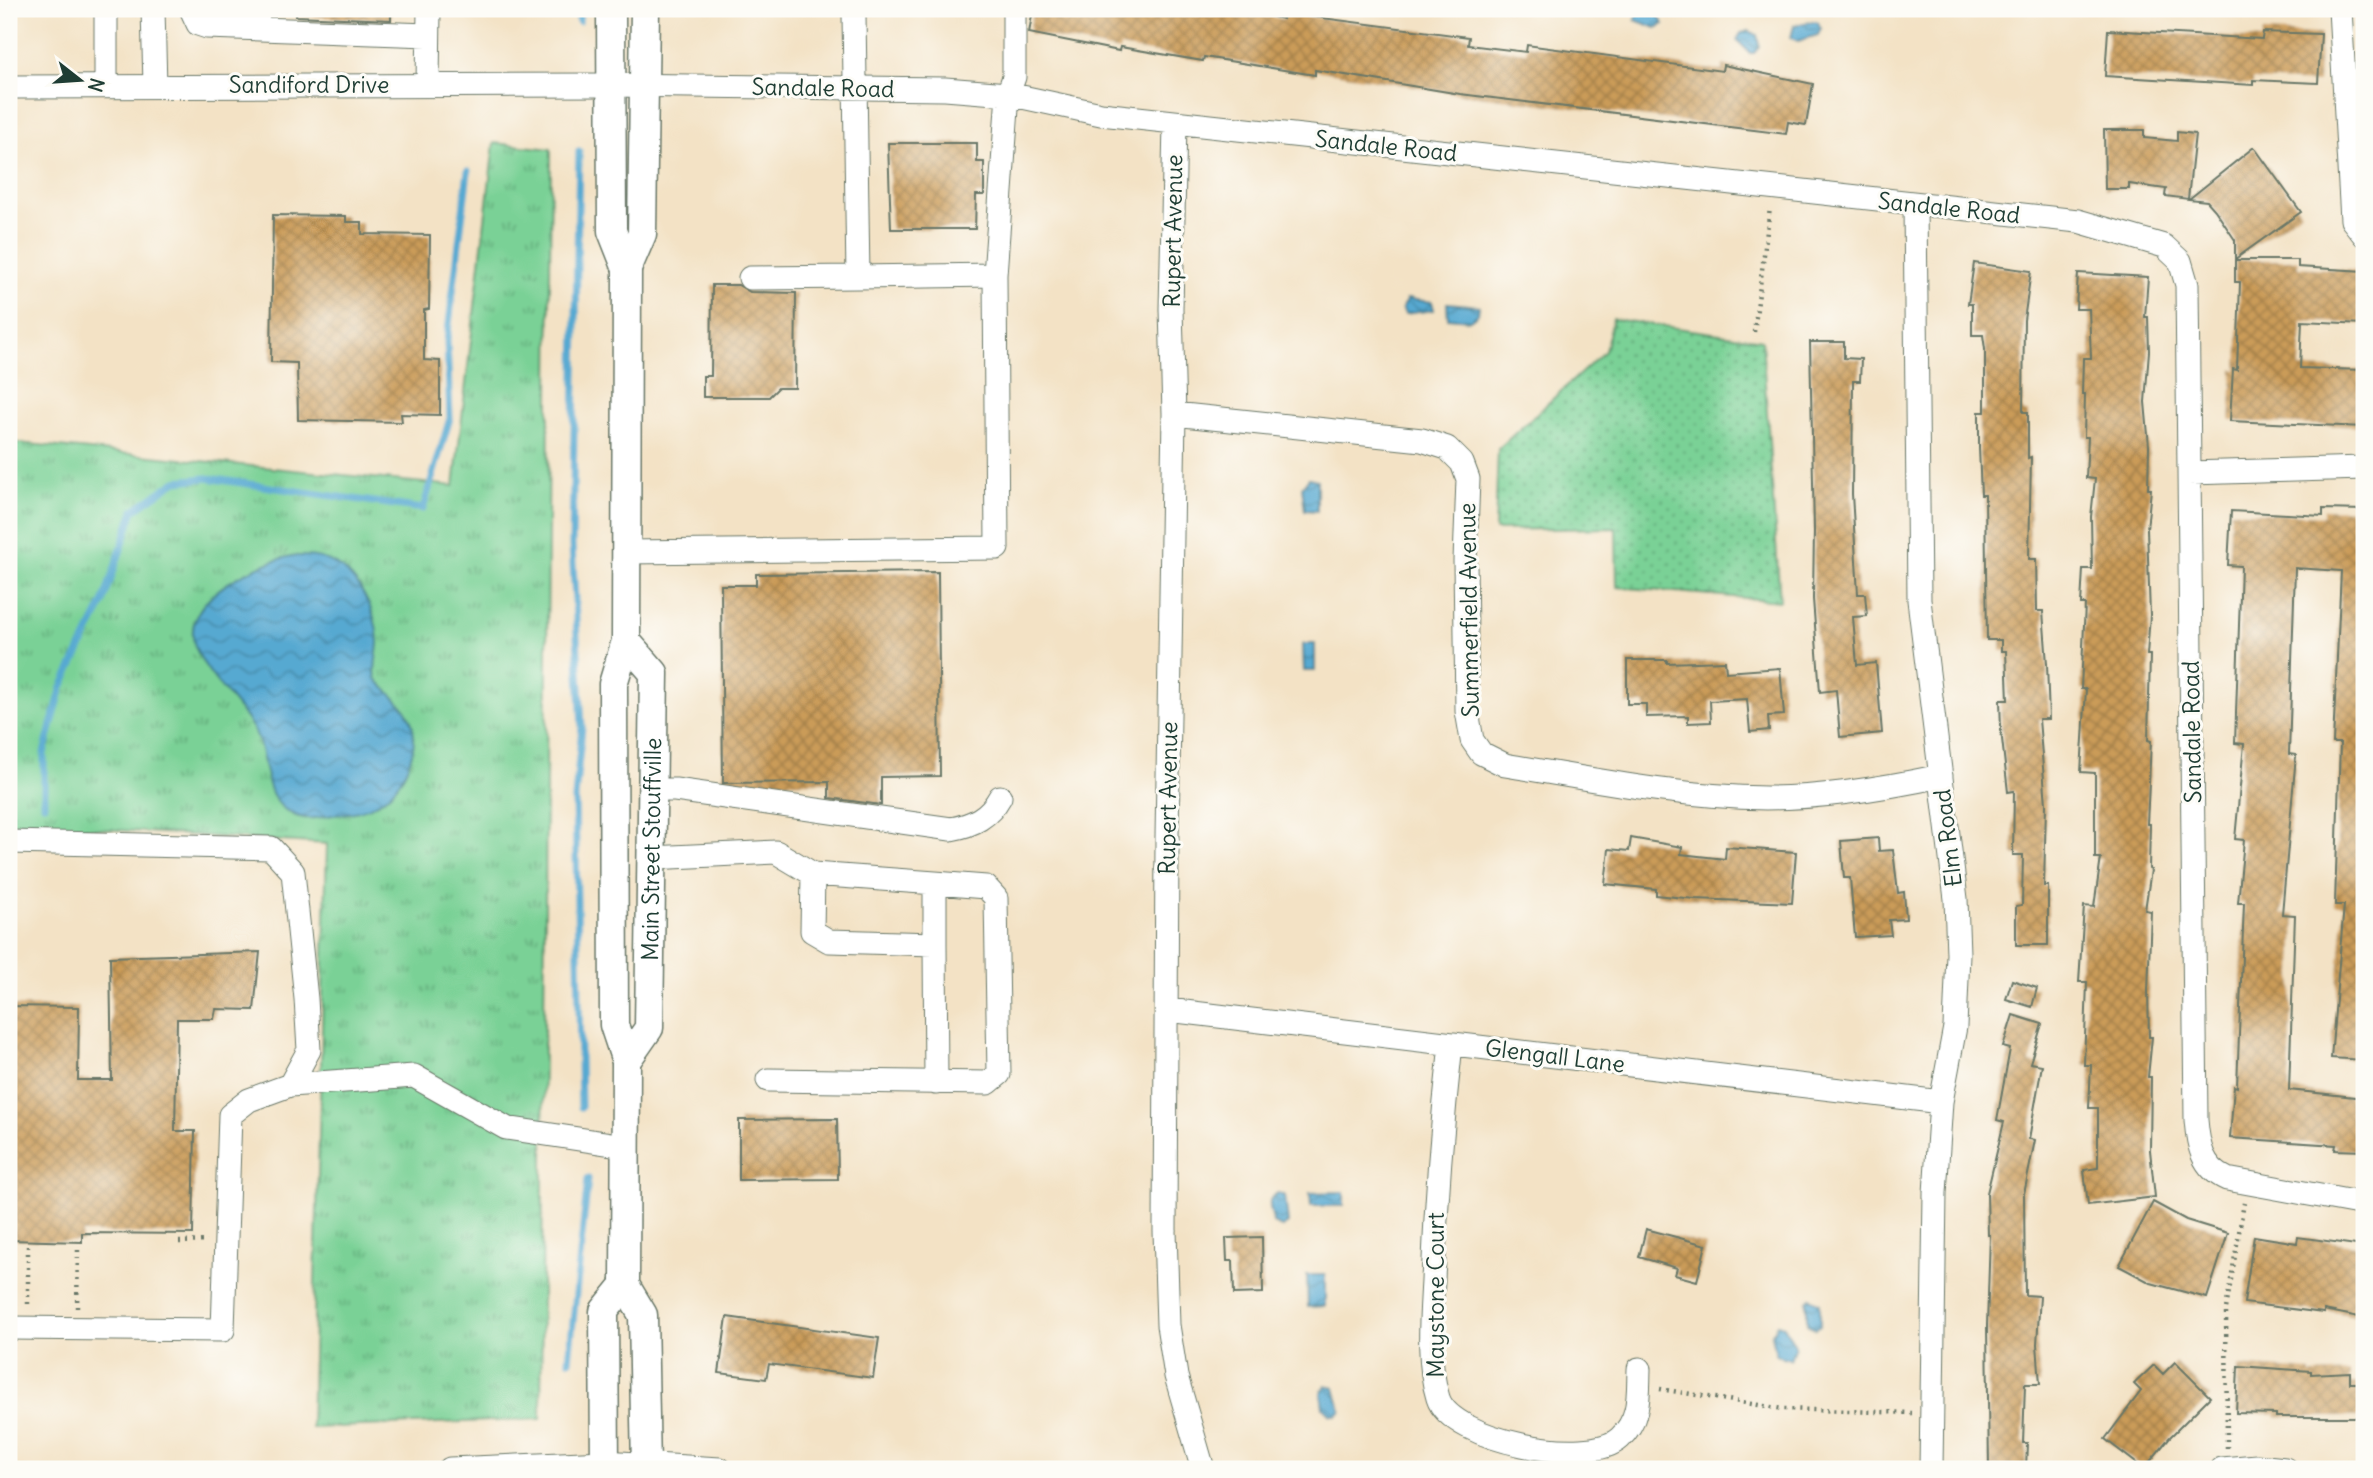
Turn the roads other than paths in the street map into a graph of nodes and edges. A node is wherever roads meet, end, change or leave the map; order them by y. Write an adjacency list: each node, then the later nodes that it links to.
1 (106, 9): 15 (street)
2 (153, 9): 16 (street)
3 (191, 9): 11 (street)
4 (245, 9): 11 (street)
5 (429, 9): 12 (street)
6 (611, 9): 14 (main road, Main Street Stouffville)
7 (645, 9): 18 (main road, Main Street Stouffville)
8 (2340, 9): 23 (street)
9 (1014, 13): 20 (street)
10 (854, 15): 19 (street)
11 (264, 29): 12 (street)
12 (428, 36): 13 (street)
13 (428, 85): 14 (street, Sandiford Drive); 16 (street, Sandiford Drive)
14 (610, 85): 18 (street, Sandale Road); 24 (main road, Main Street Stouffville)
15 (106, 86): 16 (street, Sandiford Drive); 17 (street, Sandiford Drive)
16 (155, 86)
17 (9, 87)
18 (644, 87): 19 (street, Sandale Road); 24 (main road, Main Street Stouffville)
19 (856, 89): 20 (street, Sandale Road); 26 (street)
20 (1008, 93): 21 (street, Sandale Road); 25 (street)
21 (1175, 123): 22 (street, Sandale Road); 28 (street, Rupert Avenue)
22 (1915, 205): 30 (street, Sandale Road); 33 (street, Elm Road)
23 (2364, 235)
24 (626, 269): 31 (main road, Main Street Stouffville)
25 (995, 275): 26 (street); 31 (street)
26 (858, 277): 27 (street)
27 (750, 278)
28 (1174, 414): 33 (street, Summerfield Avenue); 41 (street, Rupert Avenue)
29 (2364, 468): 30 (street)
30 (2189, 473): 49 (street, Sandale Road)
31 (626, 552): 32 (main road, Main Street Stouffville)
32 (626, 641): 34 (main road, Main Street Stouffville); 43 (main road, Main Street Stouffville)
33 (1941, 776): 47 (street, Elm Road)
34 (652, 790): 35 (street); 37 (main road, Main Street Stouffville)
35 (1000, 797)
36 (9, 842): 46 (street)
37 (651, 858): 38 (street); 43 (main road, Main Street Stouffville)
38 (813, 874): 39 (street); 40 (street)
39 (935, 883): 40 (street); 45 (street)
40 (935, 944): 45 (street)
41 (1168, 1010): 42 (street, Glengall Lane); 58 (street, Rupert Avenue)
42 (1451, 1044): 47 (street, Glengall Lane); 52 (street, Maystone Court)
43 (626, 1061): 48 (main road, Main Street Stouffville)
44 (768, 1080): 45 (street)
45 (936, 1083)
46 (290, 1085): 48 (street); 51 (street)
47 (1941, 1102): 59 (street, Elm Road)
48 (625, 1146): 50 (main road, Main Street Stouffville)
49 (2364, 1204)
50 (625, 1285): 53 (main road); 54 (main road)
51 (18, 1329)
52 (1638, 1377)
53 (605, 1466): 54 (street); 56 (street)
54 (646, 1466): 57 (street)
55 (2224, 1468): 60 (street)
56 (450, 1469)
57 (720, 1469)
58 (1203, 1469)
59 (1931, 1469)
60 (2285, 1469)

